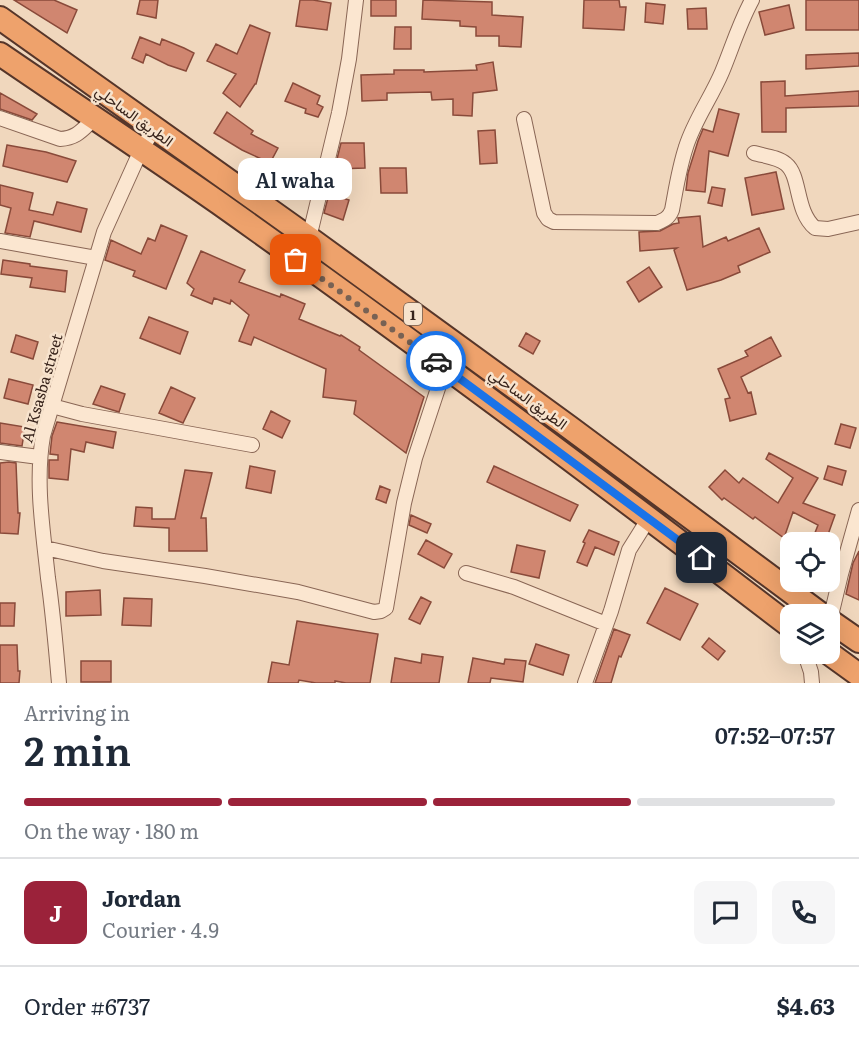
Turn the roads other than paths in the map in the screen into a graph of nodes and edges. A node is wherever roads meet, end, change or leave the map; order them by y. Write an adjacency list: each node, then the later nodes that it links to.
1 (356, 0): 12 (street)
2 (752, 0): 7 (street)
3 (0, 18): 8 (highway, الطريق الساحلي / 1)
4 (0, 54): 6 (highway, الطريق الساحلي)
5 (0, 118): 6 (street)
6 (94, 118): 9 (highway, الطريق الساحلي)
7 (524, 119)
8 (154, 129): 9 (street, Al Ksasba street); 12 (highway, الطريق الساحلي / 1)
9 (141, 150): 14 (street, Al Ksasba street); 15 (highway, الطريق الساحلي)
10 (754, 153): 11 (street)
11 (859, 222)
12 (309, 238): 24 (highway, الطريق الساحلي / 1)
13 (0, 241): 14 (street)
14 (96, 258): 16 (street, Al Ksasba street)
15 (445, 367): 21 (highway, الطريق الساحلي); 22 (street)
16 (52, 406): 17 (street); 19 (street, Al Ksasba street)
17 (252, 445)
18 (0, 452): 19 (street)
19 (39, 457): 22 (street, Al Ksasba street)
20 (859, 510): 25 (street)
21 (648, 518): 26 (highway, الطريق الساحلي); 27 (street)
22 (45, 548): 33 (street, Al Ksasba street)
23 (466, 573): 27 (street)
24 (807, 604)
25 (834, 604)
26 (780, 618)
27 (606, 624): 34 (street)
28 (840, 627): 29 (highway)
29 (859, 641)
30 (840, 661): 32 (highway)
31 (808, 664): 35 (street)
32 (859, 675)
33 (59, 683)
34 (585, 683)
35 (812, 683)

